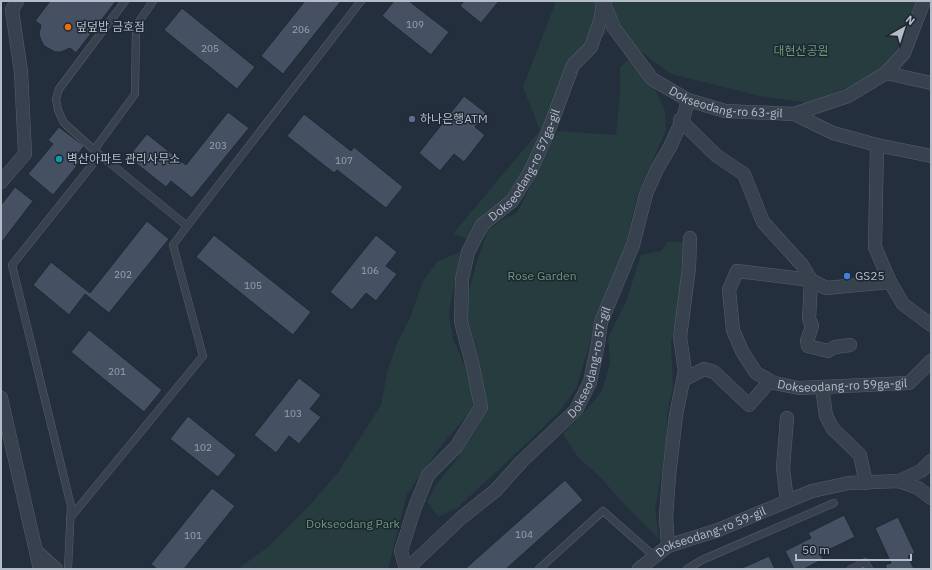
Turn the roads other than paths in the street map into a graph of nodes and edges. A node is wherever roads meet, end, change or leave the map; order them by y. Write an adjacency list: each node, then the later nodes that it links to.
1 (17, 1): 17 (street)
2 (125, 1): 14 (lane)
3 (153, 1): 14 (lane)
4 (361, 1): 18 (lane)
5 (604, 1): 10 (street, Dokseodang-ro 63-gil); 43 (street, Dokseodang-ro 57ga-gil)
6 (924, 1): 7 (street, Dokseodang-ro 63-gil)
7 (925, 17): 8 (street, Dokseodang-ro 63-gil)
8 (886, 73): 9 (street); 11 (street, Dokseodang-ro 63-gil)
9 (931, 83)
10 (688, 100): 11 (street, Dokseodang-ro 63-gil); 12 (street, Dokseodang-ro 57-gil)
11 (794, 114): 13 (street)
12 (680, 120): 20 (street); 43 (street, Dokseodang-ro 57-gil)
13 (877, 145): 16 (street); 21 (street)
14 (94, 150): 15 (lane)
15 (100, 155): 18 (lane); 36 (lane)
16 (931, 156)
17 (1, 182)
18 (187, 226): 36 (lane)
19 (690, 238): 25 (street)
20 (811, 280): 21 (street); 23 (street); 26 (street, Dokseodang-ro 59ga-gil)
21 (890, 282): 22 (street)
22 (931, 325)
23 (850, 344)
24 (931, 360): 27 (street, Dokseodang-ro 59ga-gil)
25 (683, 380): 26 (street, Dokseodang-ro 59ga-gil); 37 (street)
26 (770, 380): 27 (street, Dokseodang-ro 59ga-gil)
27 (822, 387): 32 (street)
28 (1, 398): 38 (street)
29 (787, 418): 34 (street)
30 (931, 461): 31 (street)
31 (899, 481): 32 (street, Dokseodang-ro 59-gil); 33 (street, Dokseodang-ro 59-gil)
32 (866, 483): 34 (street, Dokseodang-ro 59-gil)
33 (931, 498)
34 (788, 501): 37 (street, Dokseodang-ro 59-gil)
35 (834, 503): 46 (lane)
36 (70, 518): 42 (lane)
37 (668, 546): 39 (street, Dokseodang-ro 59-gil)
38 (36, 551): 40 (street); 41 (street)
39 (654, 556): 44 (lane); 45 (street, Dokseodang-ro 59-gil)
40 (40, 569)
41 (56, 569)
42 (68, 569)
43 (406, 569)
44 (539, 569)
45 (639, 569)
46 (687, 569)
47 (851, 569): 48 (lane)
48 (868, 569)

